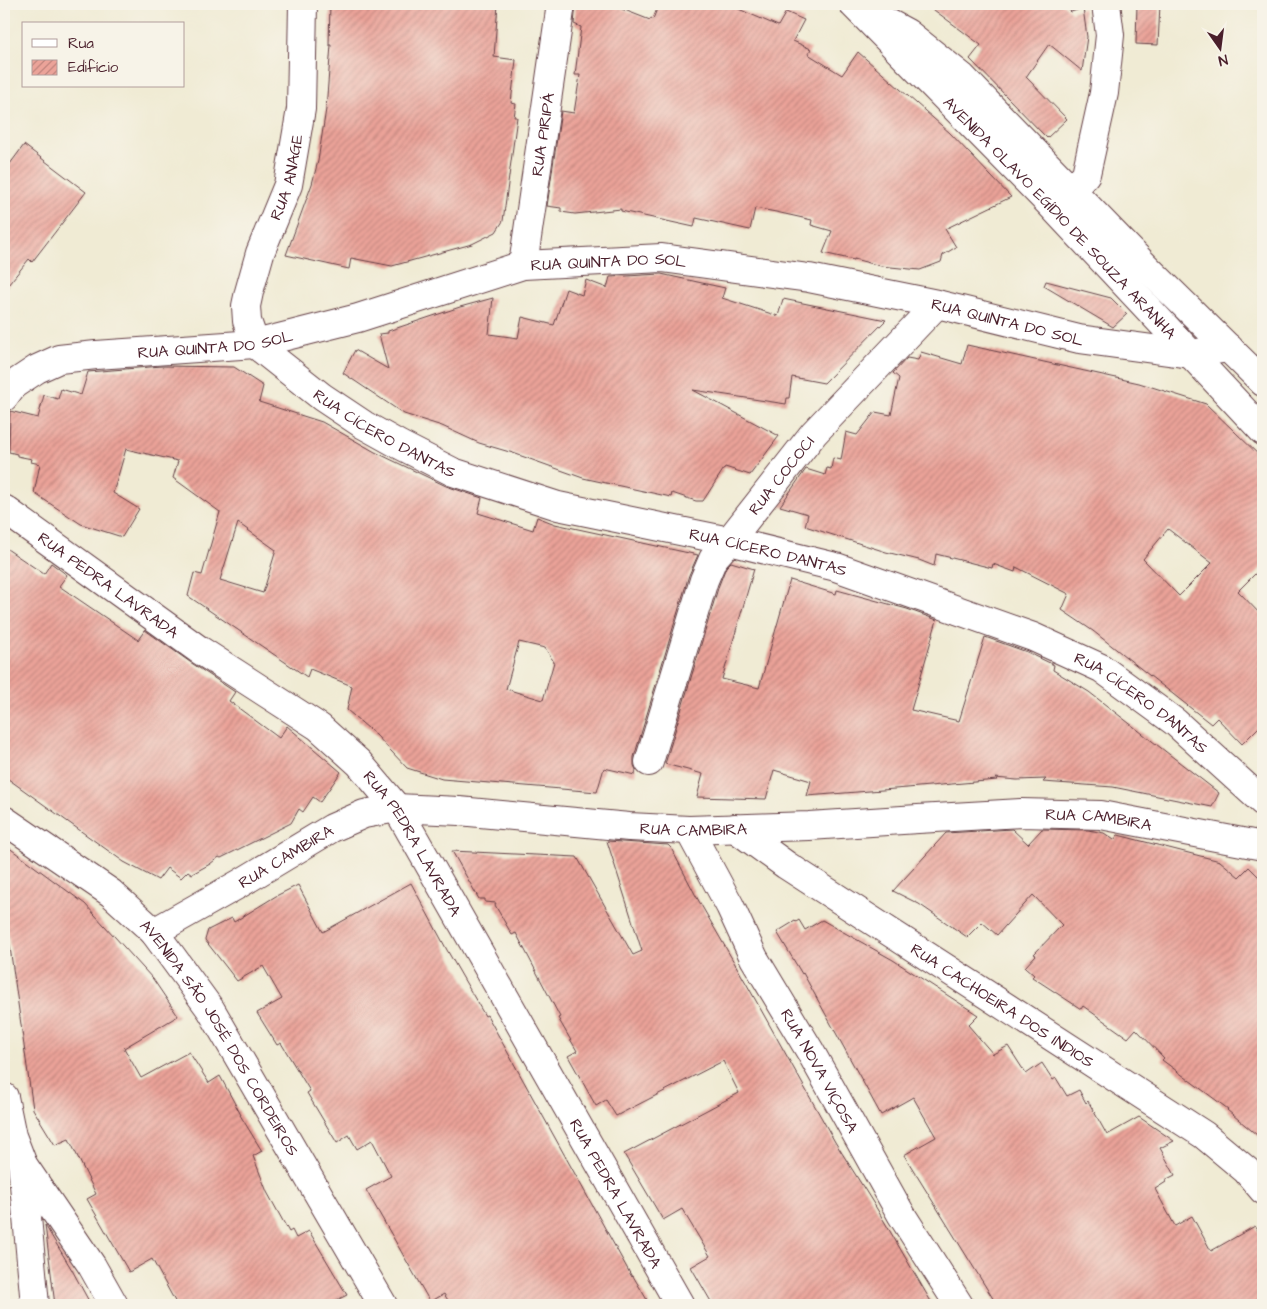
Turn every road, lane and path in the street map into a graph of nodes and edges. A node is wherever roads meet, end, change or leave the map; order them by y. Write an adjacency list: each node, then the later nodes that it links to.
1 (303, 4): 8 (street, RUA ANAGE)
2 (560, 4): 6 (street, RUA PIRIPÁ)
3 (1106, 4): 5 (street)
4 (852, 5): 5 (street, AVENIDA OLAVO EGÍDIO DE SOUZA ARANHA)
5 (1061, 197): 9 (street, AVENIDA OLAVO EGÍDIO DE SOUZA ARANHA); 10 (street, AVENIDA OLAVO EGÍDIO DE SOUZA ARANHA)
6 (523, 265): 7 (street, RUA QUINTA DO SOL); 8 (street, RUA QUINTA DO SOL)
7 (937, 304): 10 (street, RUA QUINTA DO SOL); 16 (street, RUA COCOCI)
8 (255, 344): 13 (street, RUA QUINTA DO SOL); 16 (street, RUA CÍCERO DANTAS)
9 (1229, 348): 10 (street, RUA QUINTA DO SOL); 11 (street, AVENIDA OLAVO EGÍDIO DE SOUZA ARANHA)
10 (1190, 354): 12 (street, AVENIDA OLAVO EGÍDIO DE SOUZA ARANHA)
11 (1261, 375): 12 (street)
12 (1231, 396): 14 (street, AVENIDA OLAVO EGÍDIO DE SOUZA ARANHA)
13 (4, 397)
14 (1263, 431)
15 (4, 509): 19 (street, RUA PEDRA LAVRADA)
16 (729, 542): 17 (street, RUA COCOCI); 18 (street, RUA CÍCERO DANTAS)
17 (649, 762)
18 (1263, 802)
19 (397, 808): 22 (street, RUA CAMBIRA); 24 (street, RUA CAMBIRA); 31 (street, RUA PEDRA LAVRADA)
20 (4, 820): 24 (street, AVENIDA SÃO JOSÉ DOS CORDEIROS)
21 (735, 828): 22 (street, RUA CAMBIRA); 23 (street, RUA CAMBIRA); 27 (street, RUA CACHOEIRA DOS INDIOS)
22 (689, 830): 32 (street, RUA NOVA VIÇOSA)
23 (1263, 846)
24 (154, 932): 30 (street, AVENIDA SÃO JOSÉ DOS CORDEIROS)
25 (4, 1097): 26 (street)
26 (22, 1162): 28 (street); 29 (street)
27 (1263, 1190)
28 (35, 1305)
29 (114, 1305)
30 (383, 1305)
31 (680, 1305)
32 (959, 1305)

